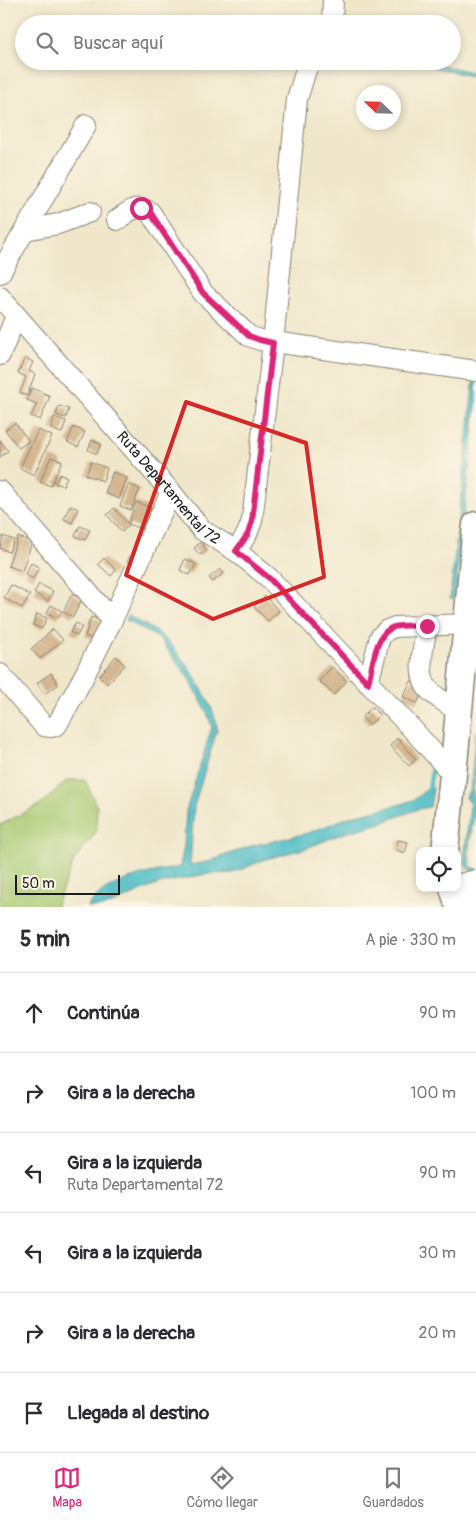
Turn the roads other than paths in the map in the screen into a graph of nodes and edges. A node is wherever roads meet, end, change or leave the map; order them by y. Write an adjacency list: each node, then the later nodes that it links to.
1 (333, 0): 2 (street)
2 (332, 15)
3 (306, 70): 11 (street)
4 (86, 125): 7 (street)
5 (90, 212): 7 (street)
6 (116, 220): 11 (street)
7 (25, 230): 8 (street)
8 (0, 273)
9 (0, 297): 10 (street, Ruta Departamental 72)
10 (16, 316): 12 (street); 15 (street, Ruta Departamental 72)
11 (273, 343): 13 (street); 17 (street)
12 (0, 355)
13 (470, 370)
14 (0, 491): 18 (street)
15 (171, 492): 17 (street, Ruta Departamental 72); 18 (street)
16 (476, 526): 19 (main road)
17 (236, 551): 22 (street, Ruta Departamental 72)
18 (112, 620): 21 (street)
19 (467, 624): 20 (street); 23 (main road)
20 (427, 626): 22 (street); 23 (street)
21 (0, 674)
22 (368, 683): 24 (street, Ruta Departamental 72)
23 (459, 712): 24 (main road)
24 (452, 791): 25 (main road)
25 (445, 847)
26 (476, 880): 27 (street)
27 (461, 884)
28 (476, 891): 33 (street)
29 (442, 892): 31 (main road)
30 (454, 892): 32 (main road)
31 (440, 907)
32 (459, 907)
33 (472, 907)

